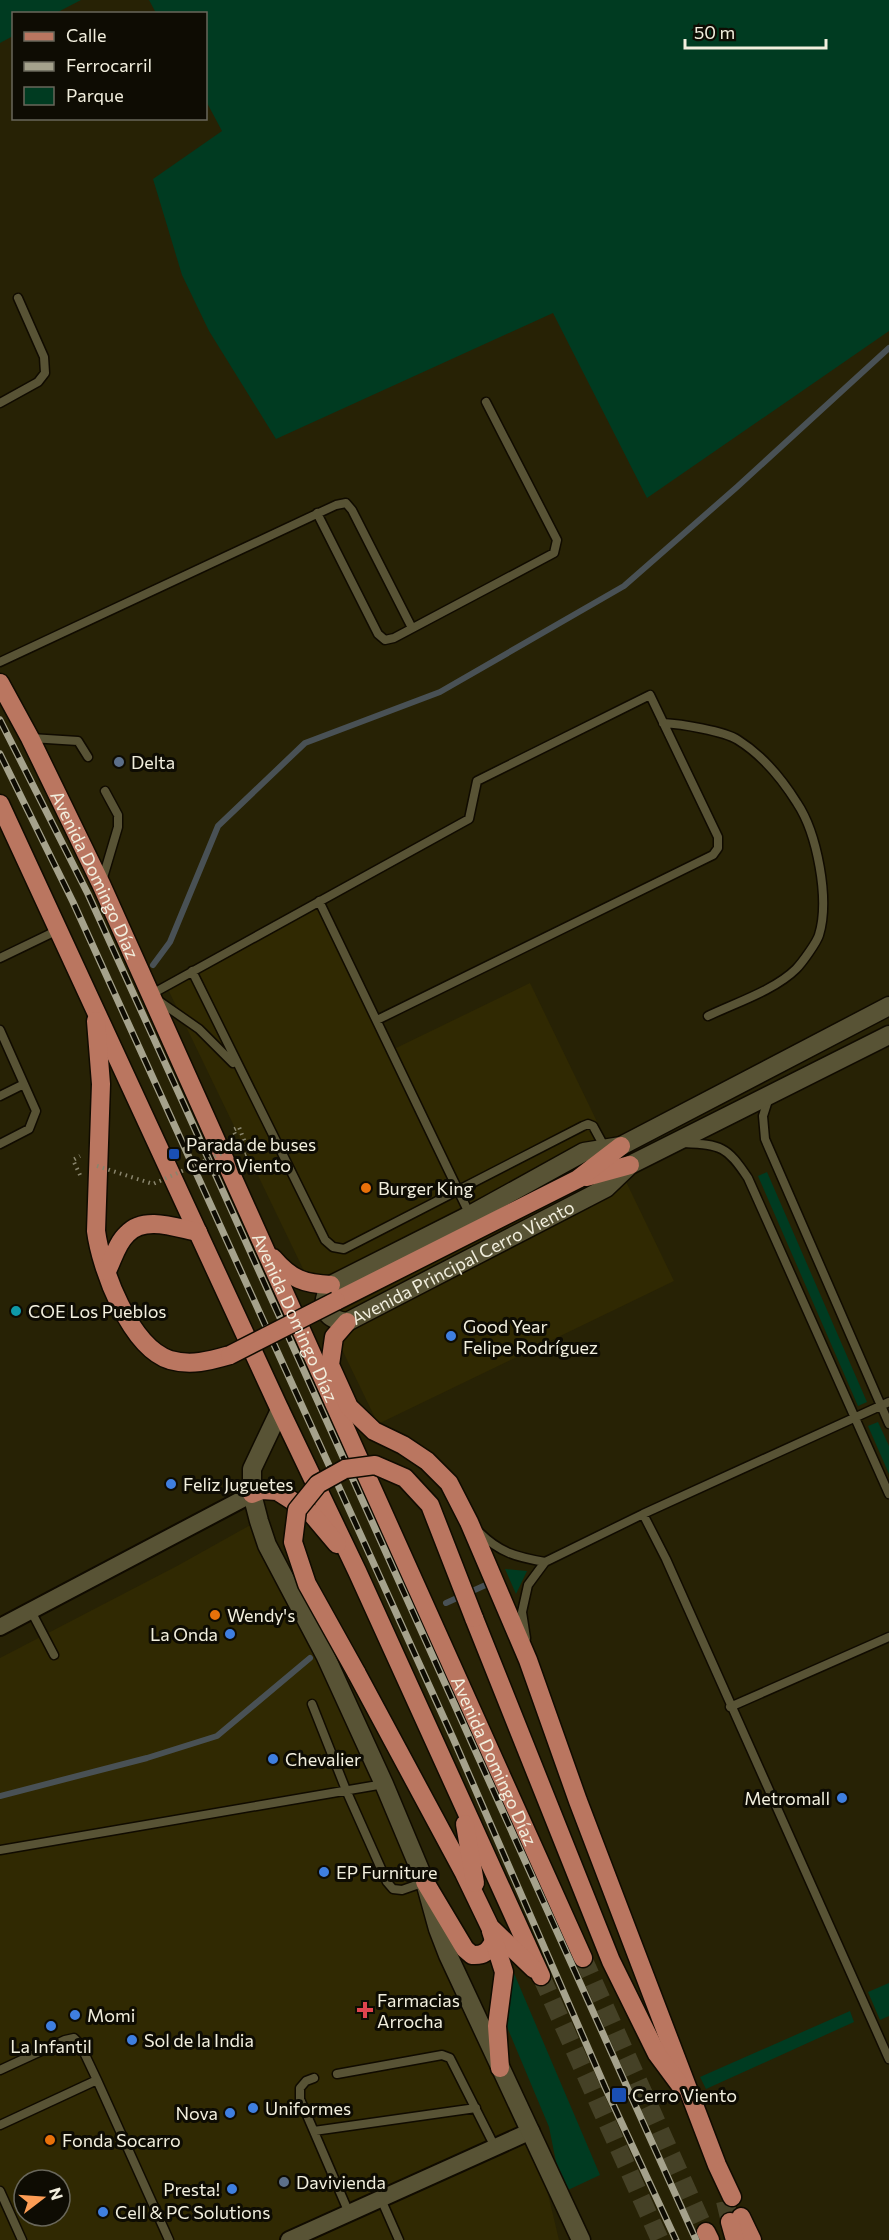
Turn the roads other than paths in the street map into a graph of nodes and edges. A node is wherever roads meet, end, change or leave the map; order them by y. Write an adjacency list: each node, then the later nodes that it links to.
1 (18, 298): 3 (lane)
2 (486, 402): 5 (lane)
3 (0, 403)
4 (317, 513): 5 (lane); 5 (lane); 6 (lane)
5 (412, 628)
6 (0, 662)
7 (0, 683): 9 (main road, Avenida Domingo Díaz)
8 (663, 723): 14 (lane); 21 (lane); 22 (lane)
9 (30, 738): 10 (lane); 13 (main road, Avenida Domingo Díaz)
10 (88, 757)
11 (105, 791): 13 (lane)
12 (0, 804): 15 (main road)
13 (101, 884): 18 (main road, Avenida Domingo Díaz)
14 (319, 901): 17 (lane); 22 (lane)
15 (58, 930): 16 (lane); 20 (main road)
16 (0, 958)
17 (192, 971): 18 (lane); 26 (lane)
18 (149, 995): 26 (lane); 38 (main road, Avenida Domingo Díaz)
19 (889, 1006): 32 (street, Avenida Principal Cerro Viento)
20 (96, 1010): 37 (main road); 39 (main road)
21 (708, 1016)
22 (377, 1020): 35 (lane)
23 (0, 1030): 25 (lane)
24 (889, 1035): 28 (street, Avenida Principal Cerro Viento)
25 (3, 1044): 27 (lane)
26 (242, 1072): 35 (lane)
27 (24, 1084): 29 (lane); 31 (lane)
28 (770, 1095): 30 (street, Avenida Principal Cerro Viento); 44 (lane)
29 (0, 1096)
30 (677, 1143): 33 (street, Avenida Principal Cerro Viento); 46 (lane)
31 (0, 1144)
32 (613, 1147): 34 (main road); 35 (lane); 36 (street, Avenida Principal Cerro Viento)
33 (630, 1165): 34 (main road); 42 (street, Avenida Principal Cerro Viento)
34 (578, 1179): 41 (main road)
35 (458, 1190): 36 (lane)
36 (470, 1215): 41 (street, Avenida Principal Cerro Viento)
37 (198, 1232): 39 (main road); 45 (main road)
38 (261, 1243): 40 (main road); 68 (main road, Avenida Domingo Díaz)
39 (107, 1271): 41 (main road, bridge)
40 (286, 1273): 41 (main road); 43 (main road)
41 (334, 1293): 42 (street, Avenida Principal Cerro Viento)
42 (347, 1322): 43 (main road)
43 (330, 1365): 51 (main road)
44 (885, 1404): 46 (lane); 47 (lane)
45 (280, 1410): 48 (street); 53 (main road)
46 (855, 1417): 49 (lane); 50 (lane)
47 (889, 1424)
48 (252, 1494): 53 (main road); 54 (street); 61 (street)
49 (889, 1494)
50 (644, 1514): 52 (lane); 60 (lane)
51 (469, 1522): 52 (lane); 58 (main road)
52 (545, 1562): 58 (lane)
53 (357, 1571): 63 (main road)
54 (31, 1611): 55 (street); 57 (lane)
55 (0, 1627)
56 (889, 1637): 60 (lane)
57 (54, 1655)
58 (528, 1660): 75 (main road)
59 (312, 1704): 62 (lane)
60 (730, 1707): 69 (lane)
61 (384, 1784): 62 (lane); 65 (street)
62 (346, 1790): 64 (lane); 65 (lane)
63 (461, 1799): 66 (main road); 67 (main road)
64 (0, 1851)
65 (425, 1882): 67 (main road); 70 (street)
66 (479, 1904): 67 (main road); 75 (main road, bridge)
67 (492, 1934): 70 (main road)
68 (583, 1958)
69 (889, 2059)
70 (500, 2068): 78 (street)
71 (0, 2070): 74 (lane)
72 (337, 2074): 76 (lane)
73 (314, 2078): 79 (lane)
74 (97, 2080): 77 (lane); 86 (lane)
75 (693, 2103): 83 (main road)
76 (476, 2108): 79 (lane); 80 (lane)
77 (0, 2125)
78 (531, 2130): 80 (street); 89 (street)
79 (314, 2131): 84 (lane)
80 (495, 2147): 82 (street)
81 (0, 2191): 85 (lane)
82 (381, 2199): 84 (street); 88 (lane)
83 (728, 2199)
84 (349, 2213): 87 (street)
85 (22, 2240)
86 (169, 2240)
87 (289, 2240)
88 (399, 2240)
89 (581, 2240)
90 (735, 2240): 91 (main road)
91 (752, 2240)

